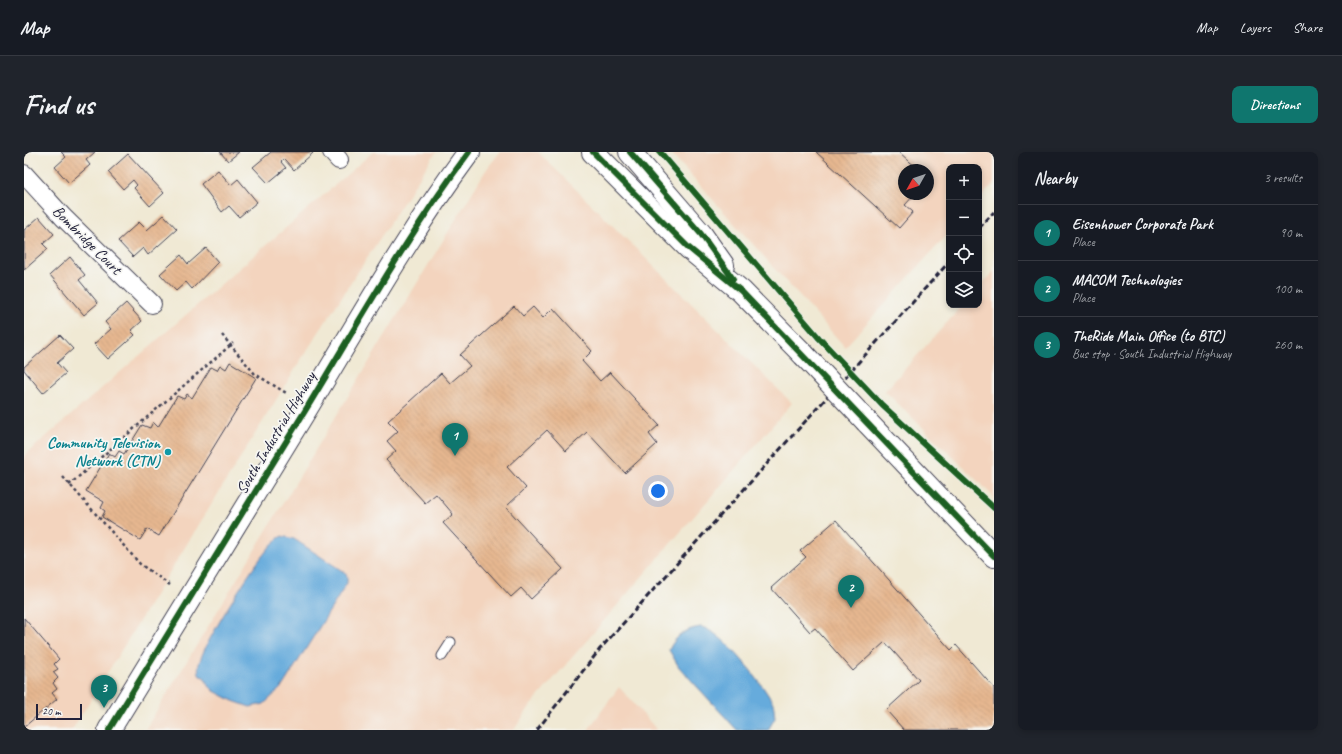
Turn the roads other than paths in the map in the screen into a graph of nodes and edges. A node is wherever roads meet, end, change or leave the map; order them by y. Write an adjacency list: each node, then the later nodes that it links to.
1 (469, 152): 10 (main road, South Industrial Highway)
2 (593, 152): 5 (main road)
3 (630, 152): 5 (main road)
4 (24, 174): 6 (street, Bombridge Court)
5 (740, 291): 7 (main road, bridge)
6 (152, 304)
7 (994, 556)
8 (451, 642): 9 (lane)
9 (442, 656)
10 (109, 730)

